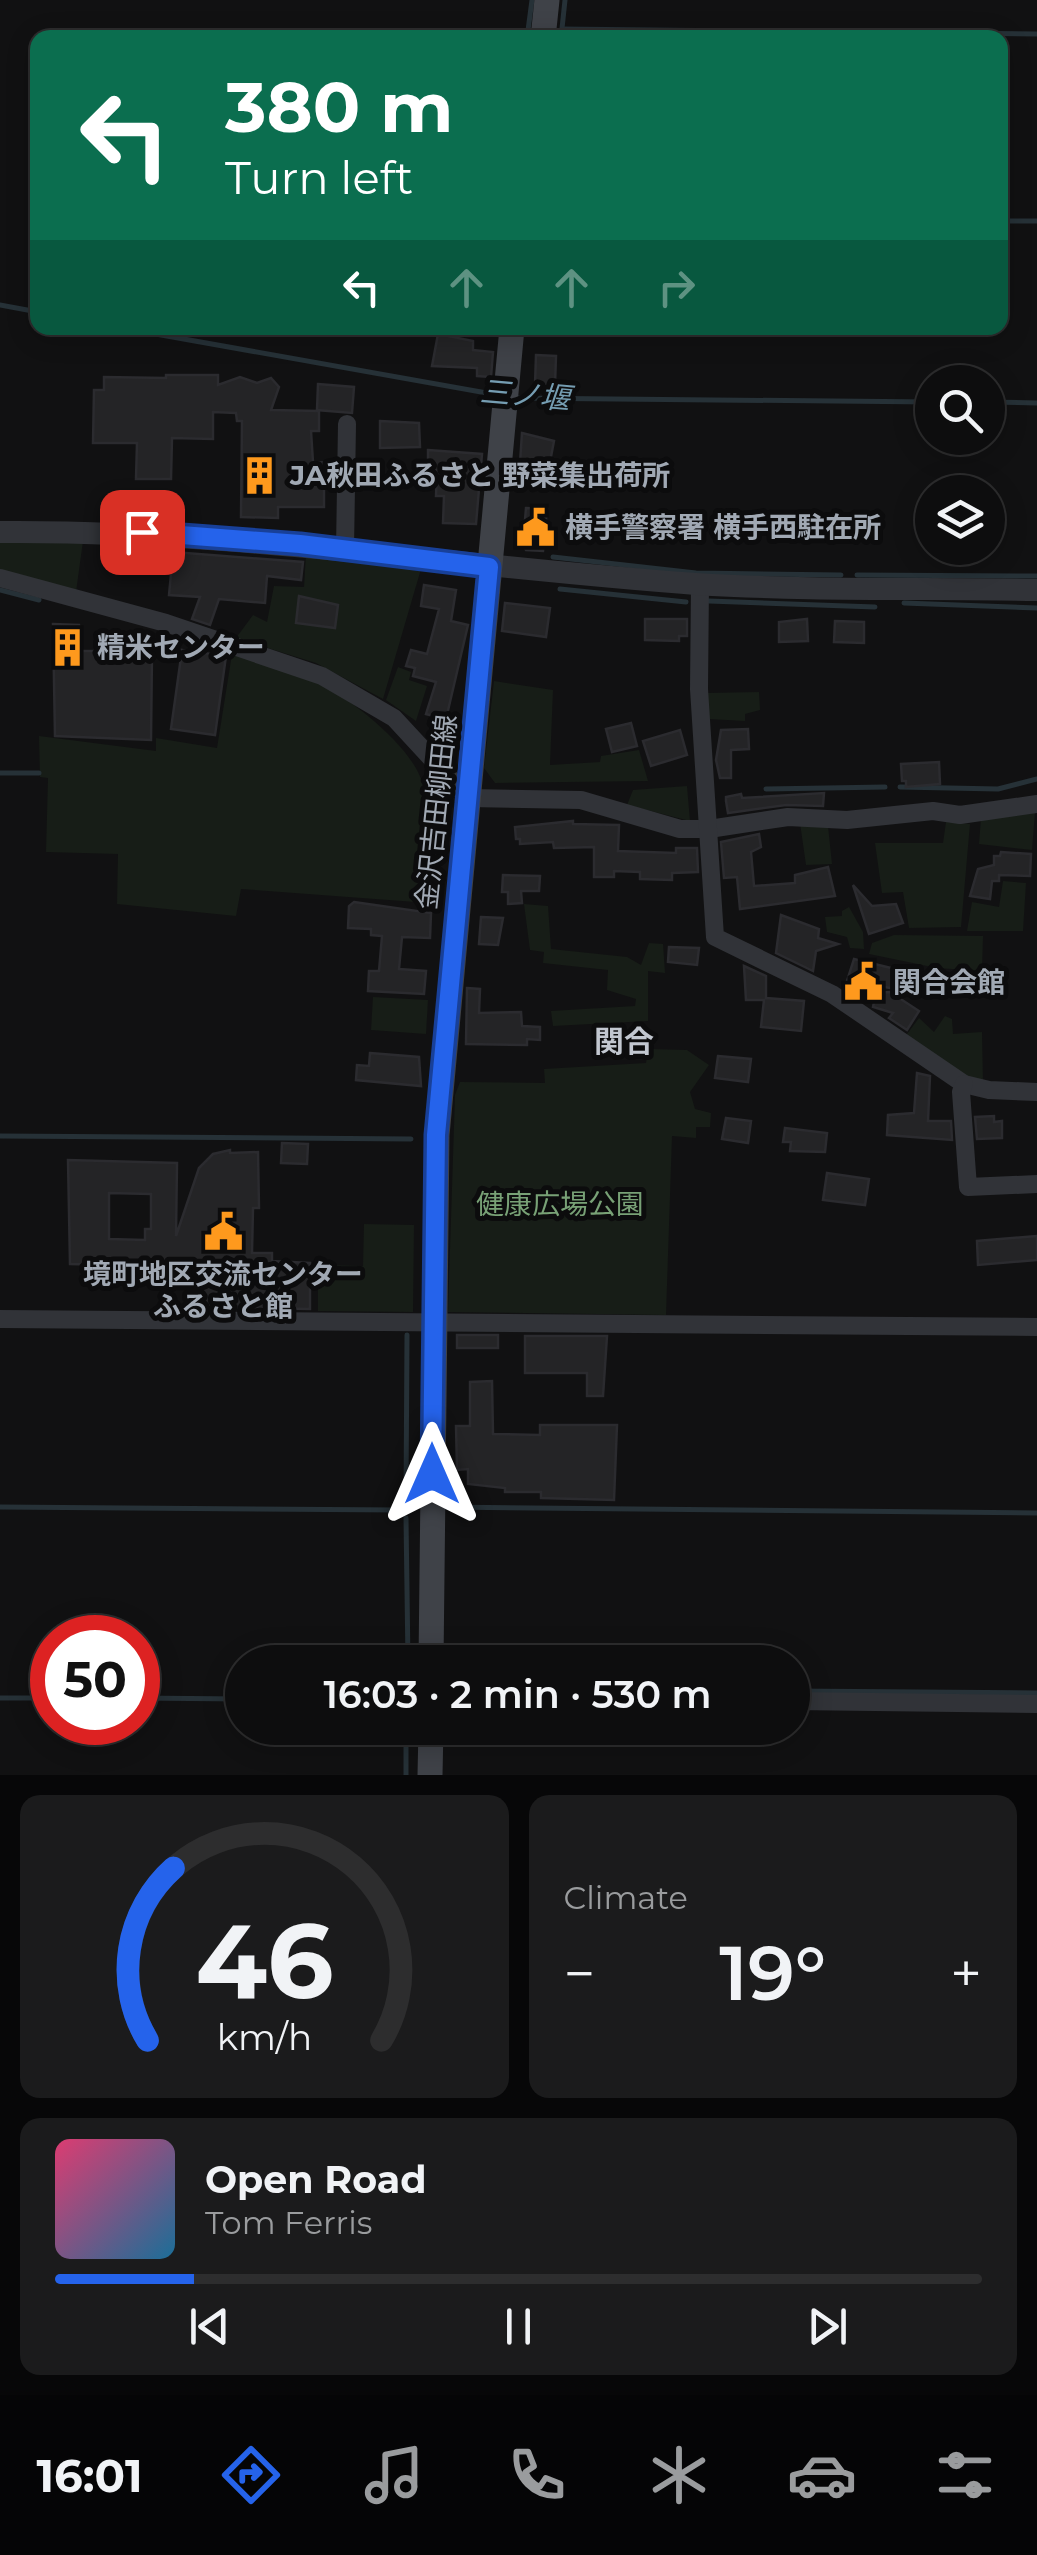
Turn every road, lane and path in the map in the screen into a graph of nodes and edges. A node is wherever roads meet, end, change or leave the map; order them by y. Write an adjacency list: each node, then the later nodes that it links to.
1 (548, 0): 2 (main road)
2 (544, 30)
3 (511, 335): 7 (main road, 金沢吉田柳田線)
4 (347, 424): 6 (street)
5 (0, 532): 6 (street)
6 (345, 549): 7 (street)
7 (489, 567): 9 (street); 11 (main road, 金沢吉田柳田線)
8 (0, 578): 11 (street)
9 (700, 584): 10 (street); 13 (street)
10 (1037, 590)
11 (468, 798): 13 (street); 18 (main road, 金沢吉田柳田線)
12 (1037, 804): 13 (street)
13 (709, 829): 14 (street)
14 (964, 1084): 15 (street); 16 (street)
15 (1037, 1092)
16 (1037, 1184)
17 (0, 1319): 18 (street)
18 (432, 1322): 19 (street); 20 (main road, 金沢吉田柳田線)
19 (1037, 1327)
20 (432, 1645)
21 (810, 1701): 22 (street)
22 (1037, 1704)
23 (431, 1745): 24 (main road)
24 (430, 1775)

